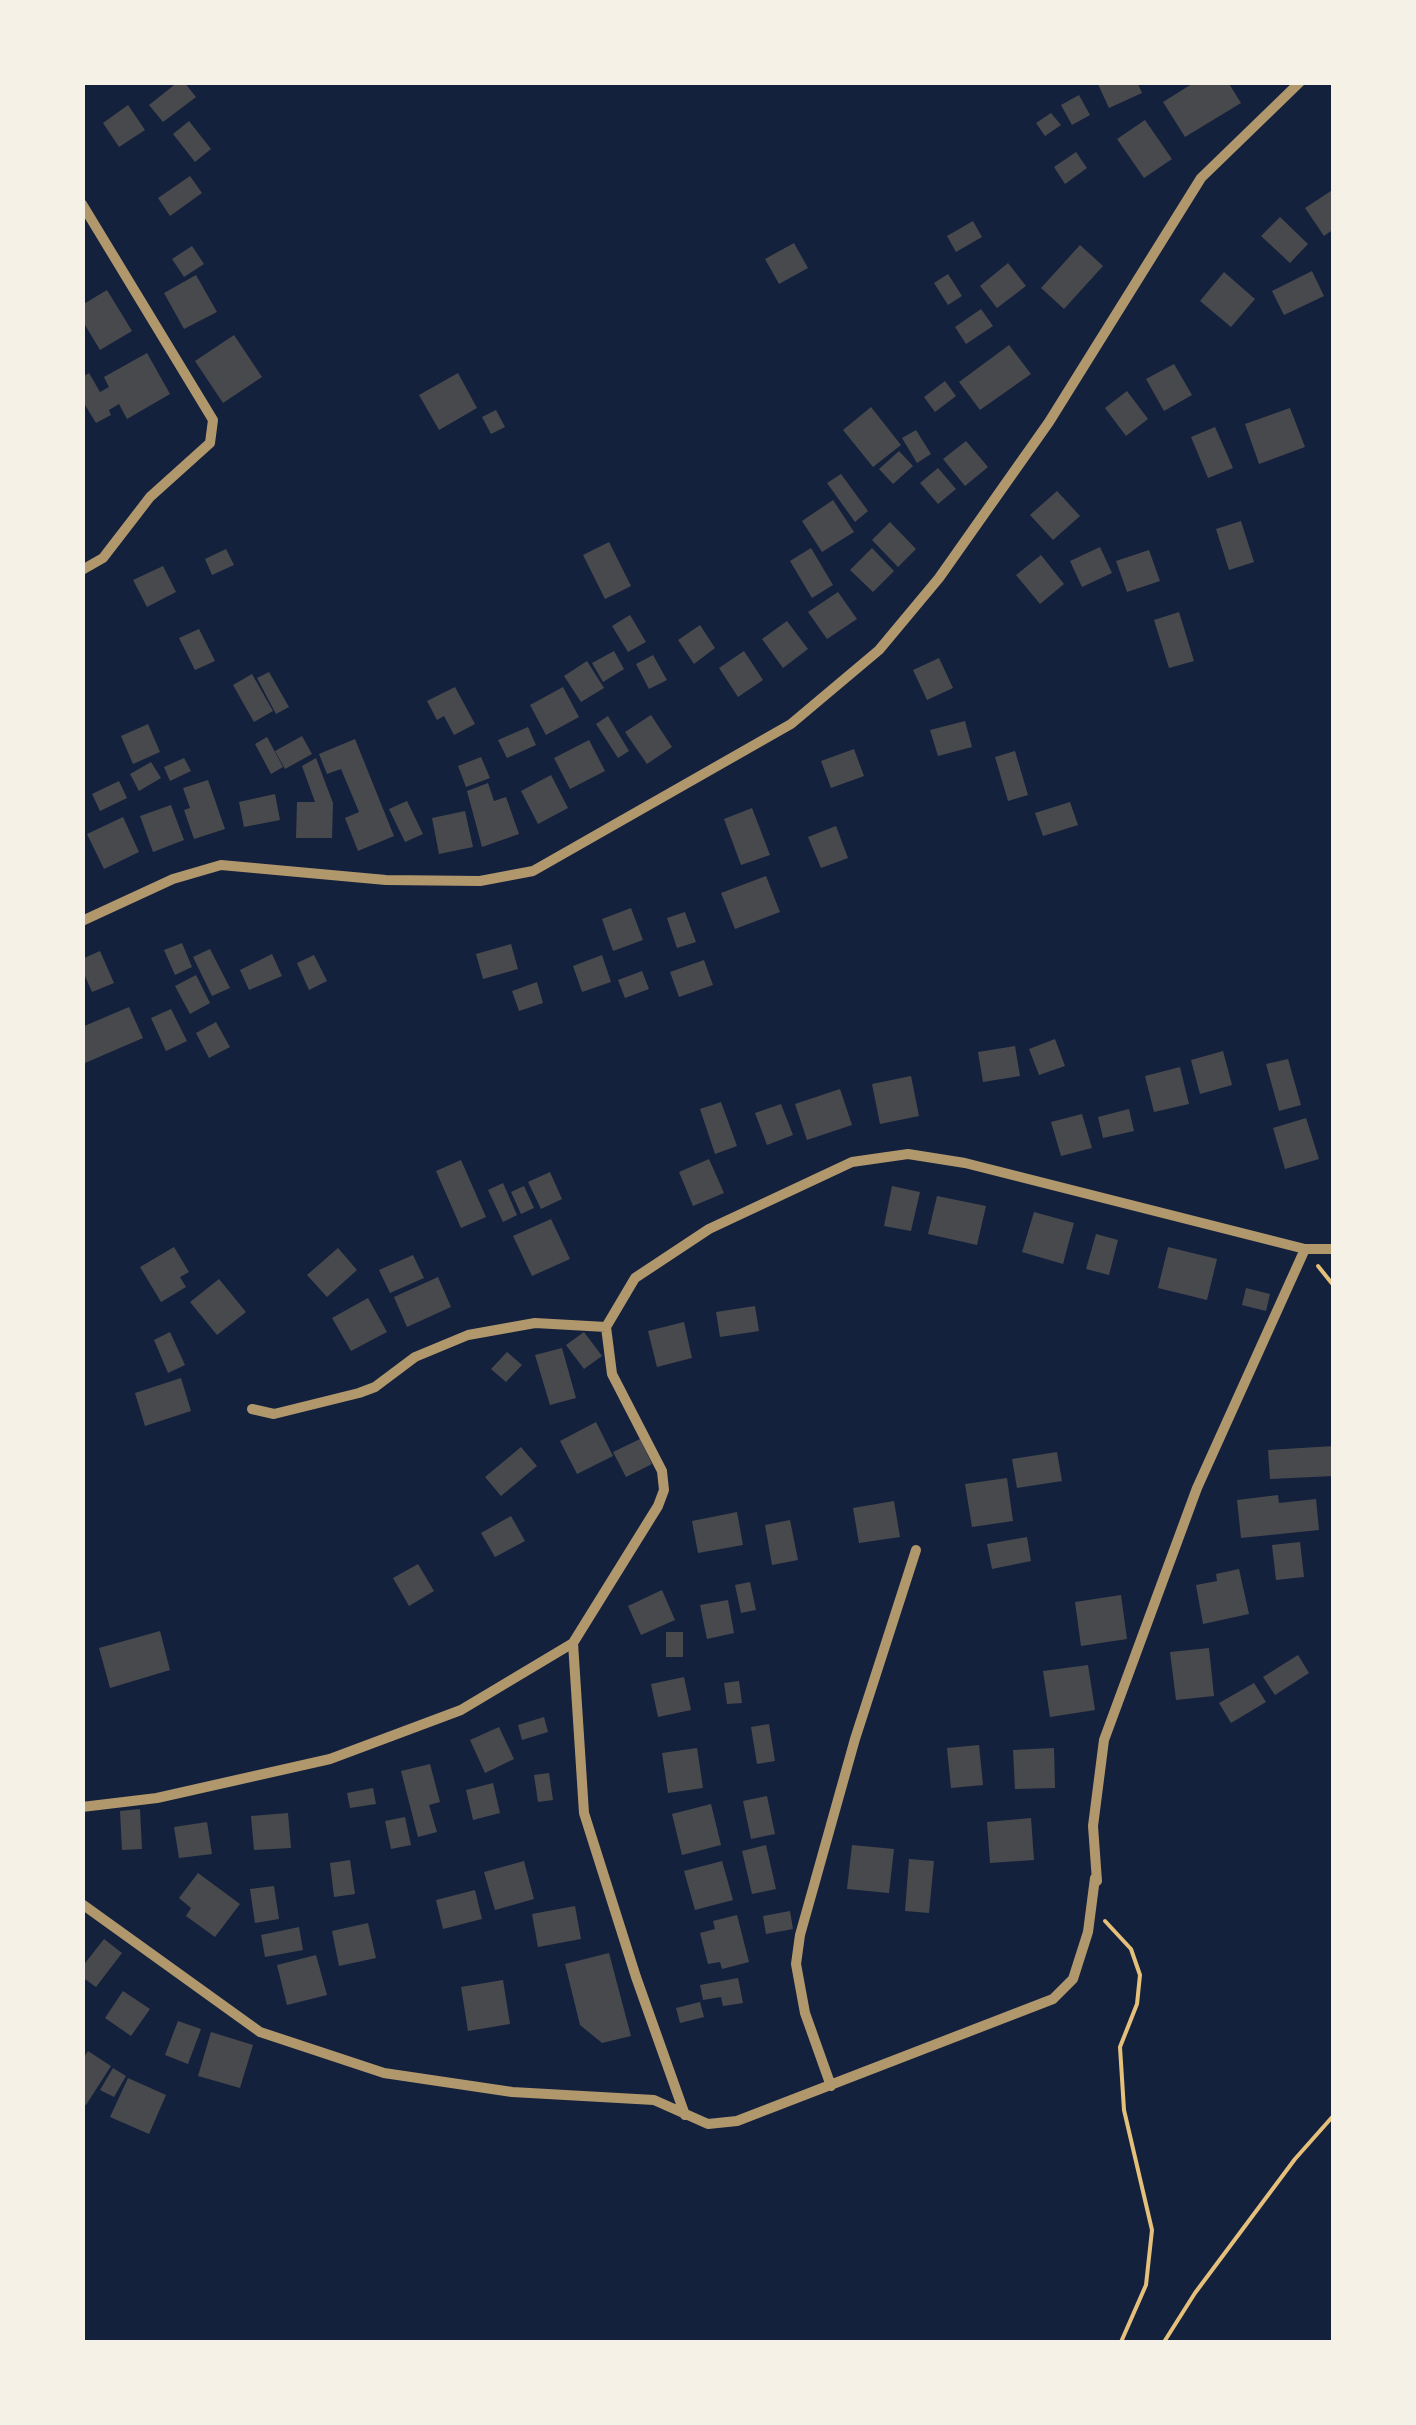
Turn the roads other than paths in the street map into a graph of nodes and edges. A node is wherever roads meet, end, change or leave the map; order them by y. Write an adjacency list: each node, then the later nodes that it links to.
1 (1300, 82): 4 (street)
2 (82, 204): 3 (street)
3 (82, 570)
4 (82, 921)
5 (1305, 1248): 6 (street); 7 (street); 13 (street)
6 (1334, 1249)
7 (606, 1326): 8 (street); 10 (street)
8 (252, 1409)
9 (916, 1550): 13 (street)
10 (572, 1643): 11 (street); 14 (street)
11 (82, 1807)
12 (82, 1904): 14 (street)
13 (831, 2086): 14 (street)
14 (686, 2116)

